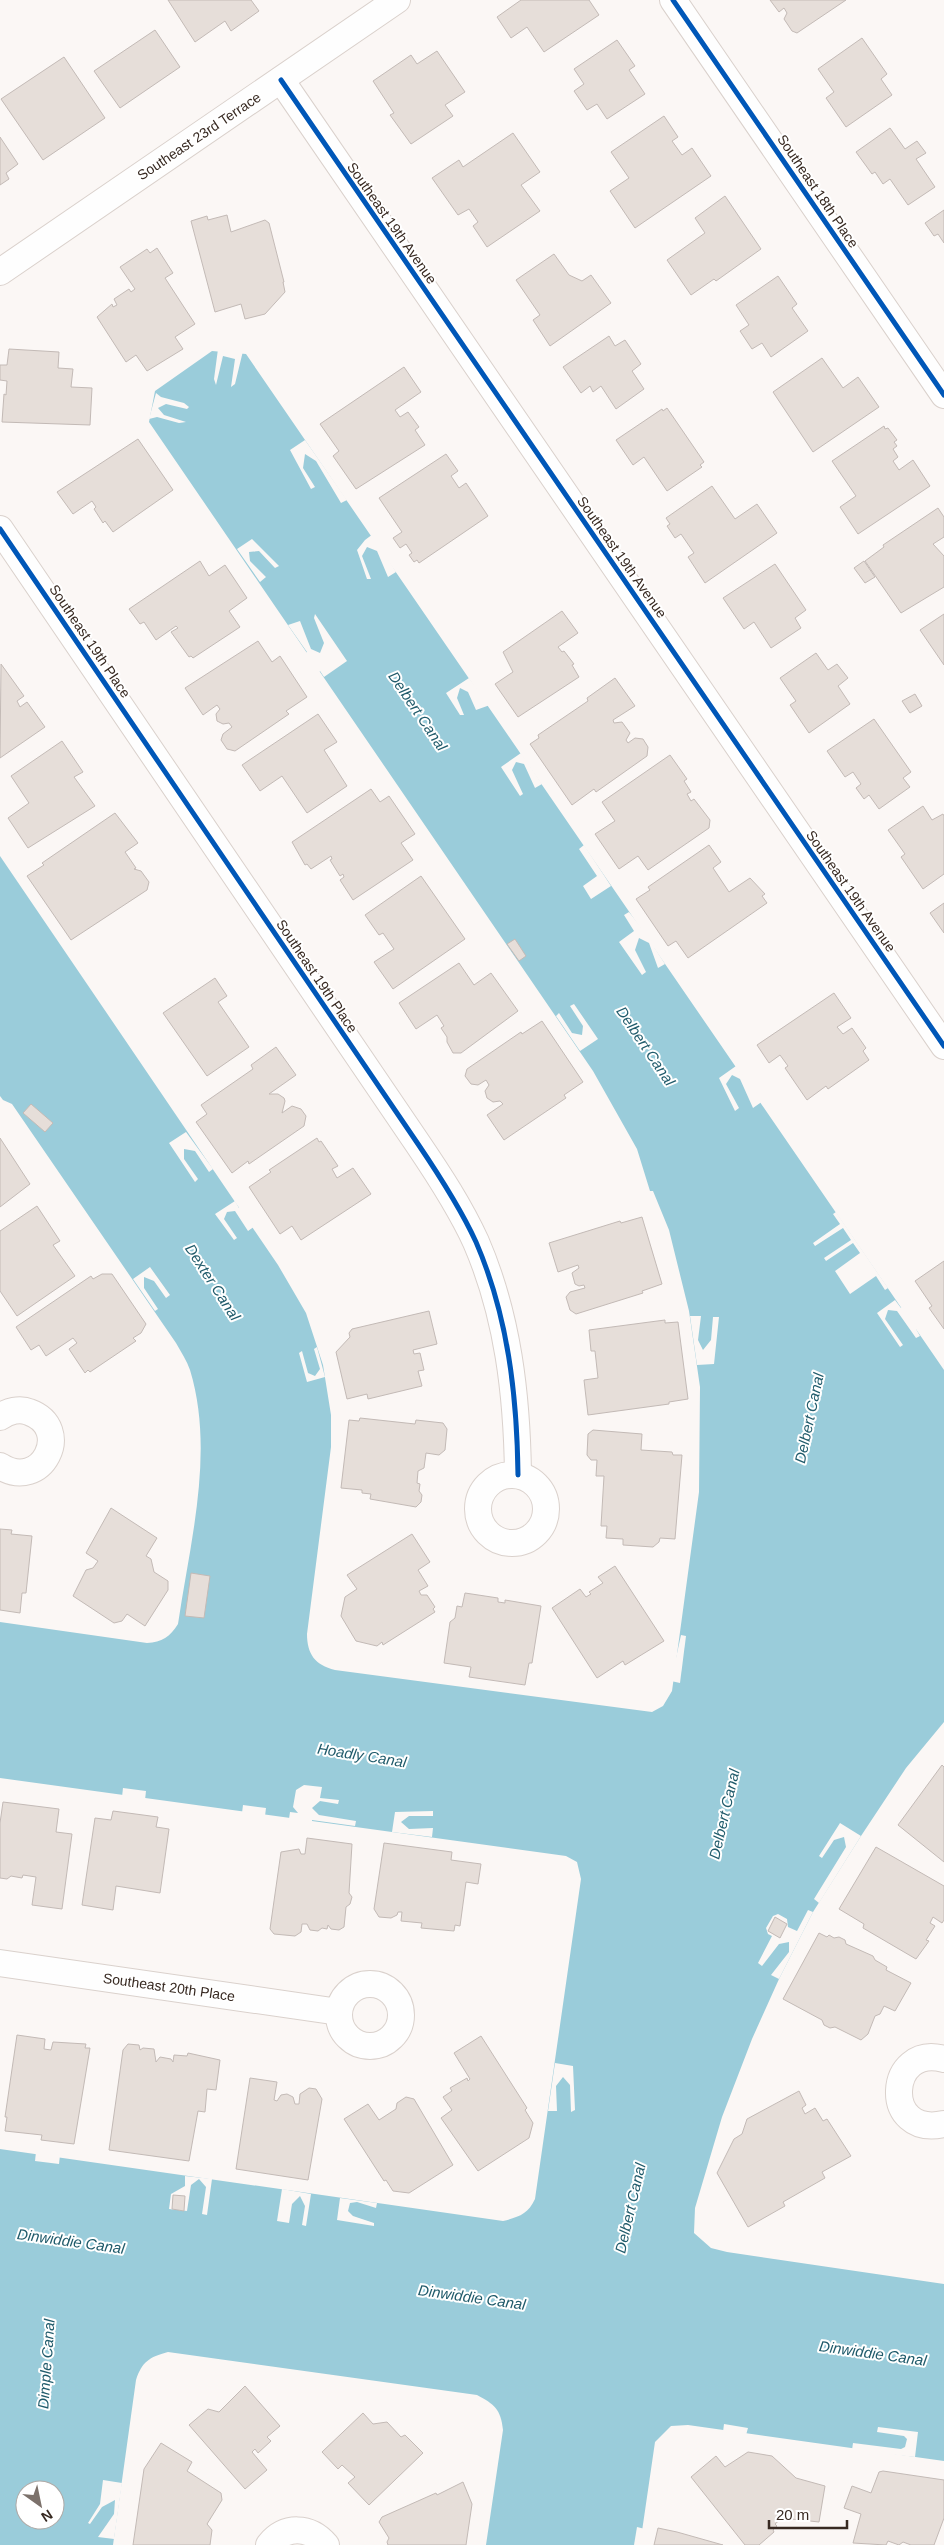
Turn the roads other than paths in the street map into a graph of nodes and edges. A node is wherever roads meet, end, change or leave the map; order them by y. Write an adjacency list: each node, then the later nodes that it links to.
1 (397, 0): 3 (street, Southeast 23rd Terrace)
2 (673, 0): 5 (street, Southeast 18th Place)
3 (281, 80): 4 (street, Southeast 23rd Terrace); 7 (street, Southeast 19th Avenue)
4 (0, 272)
5 (944, 395)
6 (0, 529): 10 (street, Southeast 19th Place)
7 (944, 1046)
8 (1, 1415): 9 (street)
9 (0, 1466)
10 (518, 1475)
11 (0, 1963): 12 (street, Southeast 20th Place)
12 (339, 2012)
13 (943, 2057): 14 (street)
14 (944, 2124)
15 (269, 2545): 16 (street)
16 (326, 2545)

